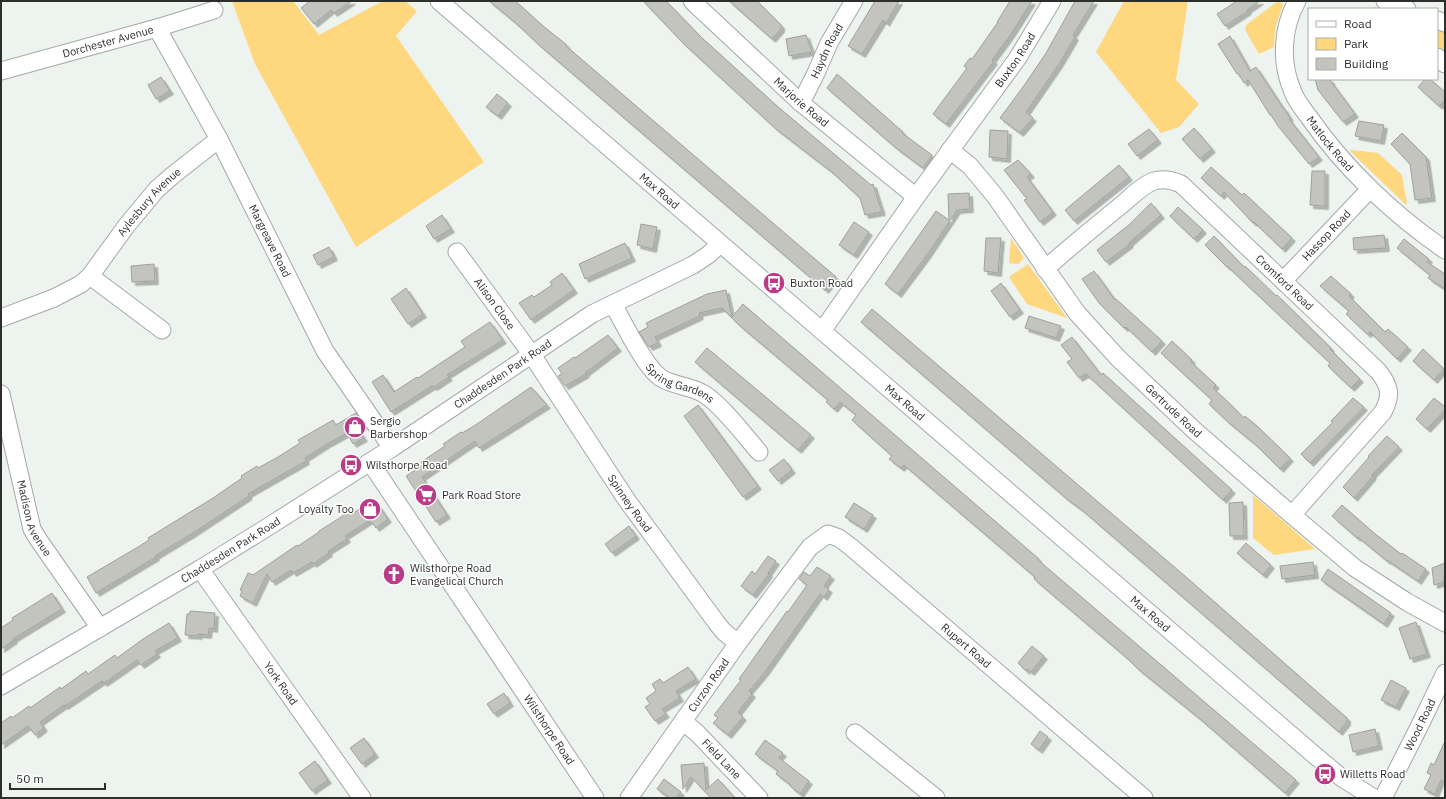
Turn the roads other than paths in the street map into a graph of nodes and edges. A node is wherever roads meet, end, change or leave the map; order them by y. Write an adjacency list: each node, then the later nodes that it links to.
1 (439, 1): 18 (street, Max Road)
2 (692, 1): 13 (street, Marjorie Road)
3 (854, 1): 13 (street, Haydn Road)
4 (1052, 1): 15 (street, Buxton Road)
5 (1297, 1): 16 (street, Matlock Road)
6 (1377, 1): 8 (street)
7 (1386, 1): 9 (street)
8 (1385, 8)
9 (1404, 8)
10 (214, 10): 11 (street, Dorchester Avenue)
11 (157, 28): 12 (street, Dorchester Avenue); 14 (street, Margreave Road)
12 (1, 71)
13 (801, 103): 17 (street, Marjorie Road)
14 (219, 139): 22 (street, Aylesbury Avenue); 30 (street, Margreave Road)
15 (950, 150): 17 (street, Buxton Road); 21 (street, Gertrude Road)
16 (1370, 189): 19 (street, Matlock Road); 23 (street, Hassop Road)
17 (916, 197): 27 (street, Buxton Road)
18 (720, 244): 24 (street, Chaddesden Park Road); 27 (street, Max Road)
19 (1445, 250)
20 (457, 252): 28 (street, Alison Close)
21 (1045, 269): 23 (street, Cromford Road); 33 (street, Gertrude Road)
22 (90, 276): 25 (street, Aylesbury Avenue); 26 (street)
23 (1283, 281): 33 (street, Cromford Road)
24 (613, 304): 28 (street, Chaddesden Park Road); 31 (street, Spring Gardens)
25 (1, 318)
26 (162, 330)
27 (822, 331): 49 (street, Max Road)
28 (532, 355): 30 (street, Chaddesden Park Road); 38 (street, Spinney Road)
29 (1, 394): 37 (street, Madison Avenue)
30 (392, 448): 32 (street, Chaddesden Park Road)
31 (759, 452)
32 (370, 462): 34 (street, Chaddesden Park Road); 44 (street, Wilsthorpe Road)
33 (1292, 515): 36 (street, Gertrude Road)
34 (200, 569): 37 (street, Chaddesden Park Road); 43 (street, York Road)
35 (790, 573): 38 (street, Curzon Road); 48 (street, Rupert Road)
36 (1445, 623)
37 (100, 628): 40 (street, Chaddesden Park Road)
38 (738, 643): 41 (street, Curzon Road)
39 (1444, 676): 50 (street, Wood Road)
40 (1, 686)
41 (683, 721): 45 (street, Curzon Road); 46 (street, Field Lane)
42 (855, 733): 47 (street)
43 (362, 798)
44 (595, 798)
45 (629, 798)
46 (759, 798)
47 (936, 798)
48 (1144, 798)
49 (1374, 798)
50 (1383, 798)

